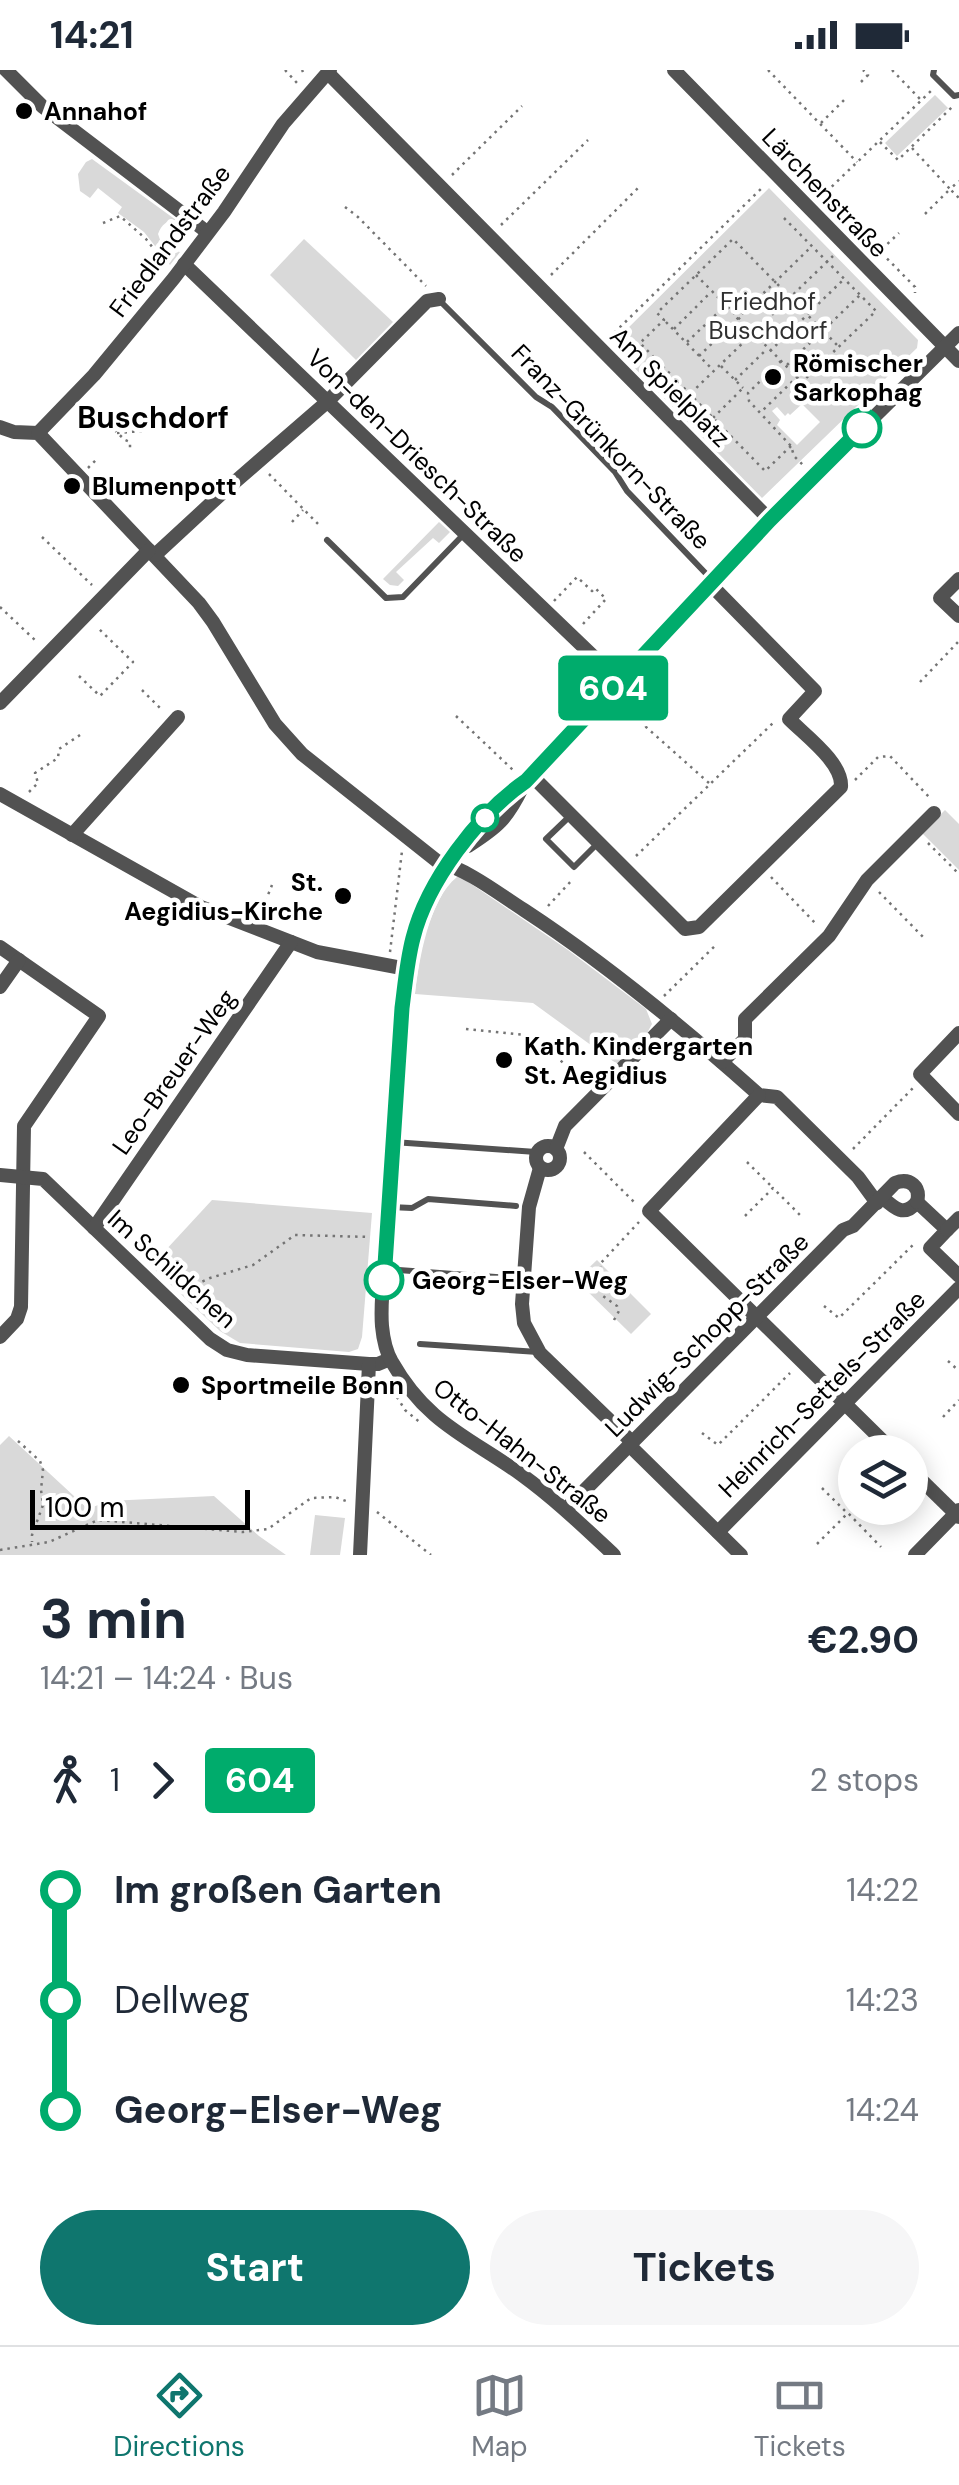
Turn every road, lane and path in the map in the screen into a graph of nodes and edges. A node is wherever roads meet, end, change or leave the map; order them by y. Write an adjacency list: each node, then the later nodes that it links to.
1 (6, 70): 32 (street)
2 (285, 70): 11 (path)
3 (674, 70): 21 (street, Lärchenstraße)
4 (768, 70): 16 (path, Lärchenstraße)
5 (863, 70): 9 (path)
6 (892, 70): 14 (path)
7 (934, 70): 10 (lane)
8 (329, 71): 11 (street, Friedlandstraße); 23 (street, Am Spielplatz)
9 (861, 82)
10 (940, 82): 12 (lane); 14 (path)
11 (308, 95): 32 (street, Friedlandstraße)
12 (956, 96): 19 (path)
13 (846, 99): 16 (path)
14 (921, 100): 18 (path)
15 (522, 106): 23 (path)
16 (820, 124): 20 (path, Lärchenstraße)
17 (588, 140): 34 (path)
18 (879, 141): 19 (path); 20 (path)
19 (912, 147): 25 (path)
20 (857, 162): 28 (path)
21 (776, 175): 28 (street, Lärchenstraße); 59 (path)
22 (959, 181): 25 (path)
23 (440, 186): 34 (street, Am Spielplatz)
24 (638, 188): 43 (path)
25 (950, 189): 26 (path); 29 (path)
26 (959, 198)
27 (345, 207): 47 (path)
28 (809, 208): 35 (street, Lärchenstraße)
29 (924, 214)
30 (784, 218): 36 (path)
31 (103, 223): 39 (path)
32 (207, 232): 39 (street, Friedlandstraße)
33 (899, 233): 37 (path)
34 (490, 236): 43 (street, Am Spielplatz)
35 (844, 244): 38 (path); 58 (street, Lärchenstraße)
36 (812, 246): 38 (path); 42 (path)
37 (880, 251)
38 (827, 262): 41 (path); 46 (path)
39 (180, 269): 72 (street, Von-den-Driesch-Straße); 78 (street, Friedlandstraße)
40 (696, 274): 42 (path); 44 (path); 51 (path)
41 (844, 279): 45 (path); 49 (path)
42 (775, 282): 46 (path); 50 (path)
43 (539, 286): 59 (street, Am Spielplatz)
44 (712, 291): 48 (path); 52 (path)
45 (860, 294): 53 (path); 57 (path)
46 (790, 298): 49 (path); 54 (path)
47 (438, 300): 72 (street); 94 (lane, Franz-Grünkorn-Straße)
48 (726, 305): 50 (path); 56 (path)
49 (807, 315): 53 (path); 60 (path)
50 (738, 318): 54 (path); 61 (path)
51 (664, 320): 52 (path); 71 (path)
52 (673, 330): 56 (path)
53 (822, 331): 57 (path); 65 (path)
54 (753, 333): 60 (path); 64 (path)
55 (959, 334): 58 (street, Otto-Hahn-Straße)
56 (686, 343): 61 (path)
57 (839, 347): 67 (path)
58 (944, 347): 63 (street, Lärchenstraße); 84 (street, Otto-Hahn-Straße)
59 (600, 348): 86 (street, Am Spielplatz)
60 (769, 349): 62 (path); 68 (path)
61 (699, 356): 66 (path)
62 (780, 361): 65 (path); 70 (path)
63 (959, 361)
64 (720, 365): 66 (path); 68 (path)
65 (786, 366): 67 (path)
66 (714, 371): 71 (path)
67 (796, 378): 73 (path)
68 (735, 380): 69 (path)
69 (743, 388): 70 (path); 75 (path)
70 (748, 393): 73 (path)
71 (690, 394): 75 (path)
72 (327, 402): 83 (street); 89 (street, Von-den-Driesch-Straße)
73 (761, 412): 81 (path)
74 (158, 413): 79 (path)
75 (713, 418): 81 (path)
76 (110, 425): 79 (path)
77 (0, 427): 78 (street)
78 (38, 433): 92 (street)
79 (119, 434): 80 (path); 82 (path)
80 (116, 441)
81 (791, 446): 84 (path)
82 (130, 452)
83 (257, 462): 85 (path); 92 (street)
84 (813, 476): 86 (street, Otto-Hahn-Straße)
85 (304, 509): 87 (path); 88 (path)
86 (770, 520): 94 (street, Otto-Hahn-Straße)
87 (292, 522)
88 (319, 525)
89 (464, 534): 91 (lane); 97 (street, Von-den-Driesch-Straße)
90 (42, 537): 95 (path)
91 (327, 540)
92 (152, 552): 95 (street); 122 (street)
93 (959, 578): 99 (street)
94 (711, 582): 104 (street, Otto-Hahn-Straße); 111 (street)
95 (104, 596): 98 (street)
96 (0, 607): 102 (path)
97 (546, 610): 100 (street, Von-den-Driesch-Straße); 100 (path)
98 (86, 616): 102 (street); 103 (path)
99 (959, 616)
100 (572, 636): 104 (street, Von-den-Driesch-Straße)
101 (959, 640): 105 (path)
102 (48, 654): 107 (street)
103 (80, 676)
104 (619, 681): 113 (street, Otto-Hahn-Straße)
105 (920, 682)
106 (142, 690): 109 (path)
107 (0, 703)
108 (456, 716): 113 (path)
109 (176, 719): 121 (street)
110 (644, 719): 114 (path)
111 (789, 719): 114 (path); 115 (street)
112 (80, 735): 117 (path)
113 (528, 778): 119 (street); 124 (street, Otto-Hahn-Straße)
114 (710, 784): 127 (path)
115 (841, 787): 118 (path); 126 (street)
116 (0, 794): 117 (street)
117 (21, 806): 121 (street)
118 (934, 813): 120 (street)
119 (570, 815): 123 (street); 125 (lane)
120 (916, 831): 128 (path); 129 (street)
121 (72, 834): 132 (street)
122 (402, 834): 124 (street); 139 (path)
123 (599, 842): 125 (lane); 127 (street)
124 (453, 858): 131 (street); 140 (street, Otto-Hahn-Straße)
125 (574, 867): 131 (path)
126 (761, 867): 127 (street); 133 (path)
127 (624, 868)
128 (959, 874)
129 (867, 880): 133 (street); 134 (path)
130 (272, 885): 132 (path)
131 (536, 918): 142 (street)
132 (248, 926): 135 (street)
133 (829, 936): 146 (street)
134 (926, 940)
135 (291, 942): 139 (street); 166 (street, Leo-Breuer-Weg)
136 (716, 944): 142 (path)
137 (0, 947): 138 (street)
138 (19, 960): 141 (street); 157 (street)
139 (388, 966): 140 (street)
140 (407, 969): 151 (street, Otto-Hahn-Straße)
141 (0, 988)
142 (656, 1005): 143 (street)
143 (671, 1018): 146 (street); 148 (street)
144 (466, 1029): 148 (path)
145 (959, 1033): 147 (street)
146 (722, 1062): 149 (street)
147 (923, 1078): 150 (street); 154 (path)
148 (596, 1094): 153 (street)
149 (759, 1096): 154 (street); 176 (street)
150 (959, 1114)
151 (393, 1142): 153 (lane); 161 (street, Otto-Hahn-Straße)
152 (584, 1152): 177 (path)
153 (538, 1160): 172 (street)
154 (841, 1160): 159 (street)
155 (747, 1162): 158 (path)
156 (0, 1175): 157 (street, Im Schildchen)
157 (23, 1176): 166 (street, Im Schildchen); 178 (street)
158 (773, 1188): 163 (path); 164 (path)
159 (879, 1200): 160 (street); 160 (street); 176 (street, Ludwig-Schopp-Straße)
160 (917, 1202): 167 (street)
161 (388, 1206): 162 (lane); 168 (street, Otto-Hahn-Straße)
162 (516, 1206)
163 (746, 1216)
164 (801, 1216)
165 (959, 1218): 167 (street)
166 (94, 1228): 174 (street, Im Schildchen)
167 (947, 1230): 169 (street)
168 (386, 1238): 170 (street, Otto-Hahn-Straße); 174 (path)
169 (930, 1248): 171 (street); 175 (path)
170 (384, 1268): 172 (lane); 181 (street, Otto-Hahn-Straße)
171 (959, 1276)
172 (523, 1280): 180 (street)
173 (959, 1288): 188 (street, Heinrich-Settels-Straße)
174 (167, 1298): 184 (street, Im Schildchen)
175 (824, 1306)
176 (756, 1317): 183 (street); 194 (street, Ludwig-Schopp-Straße)
177 (614, 1320)
178 (0, 1337)
179 (420, 1344): 180 (lane)
180 (540, 1352): 194 (street)
181 (390, 1359): 184 (street, Im Schildchen); 199 (street, Otto-Hahn-Straße)
182 (948, 1360): 185 (path)
183 (801, 1361): 188 (street); 191 (path)
184 (369, 1364): 198 (street)
185 (959, 1371)
186 (396, 1396): 190 (path)
187 (959, 1400): 189 (path)
188 (844, 1404): 192 (street); 203 (street, Heinrich-Settels-Straße)
189 (943, 1417)
190 (430, 1431)
191 (702, 1433)
192 (876, 1435)
193 (18, 1441): 205 (path)
194 (630, 1444): 199 (street, Ludwig-Schopp-Straße); 203 (street)
195 (928, 1485): 200 (street)
196 (822, 1488): 197 (path)
197 (838, 1504)
198 (361, 1506): 205 (path); 208 (street); 209 (path)
199 (566, 1509): 210 (street, Otto-Hahn-Straße)
200 (958, 1513): 212 (street)
201 (838, 1524): 204 (path)
202 (859, 1525): 206 (path)
203 (718, 1532): 211 (street)
204 (817, 1544)
205 (32, 1545): 207 (path)
206 (882, 1547)
207 (0, 1550)
208 (360, 1555)
209 (430, 1555)
210 (614, 1555)
211 (740, 1555)
212 (914, 1555)

